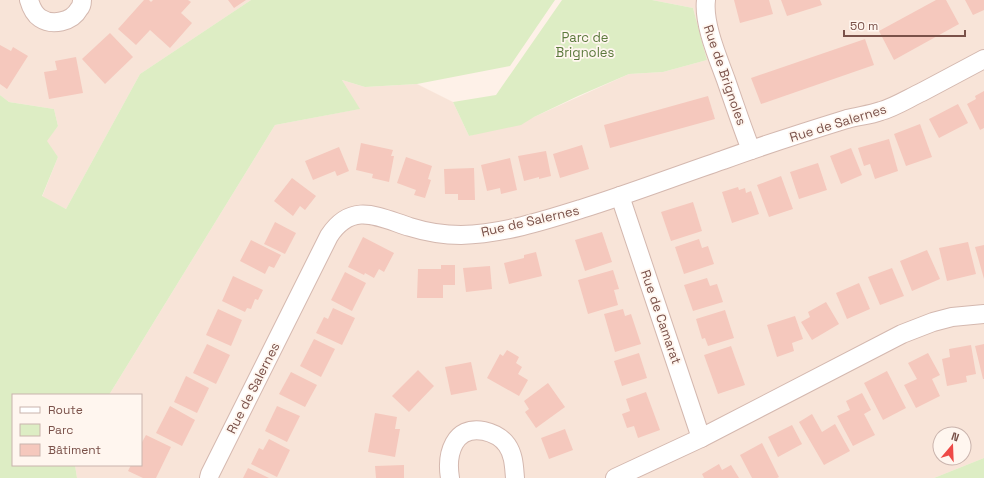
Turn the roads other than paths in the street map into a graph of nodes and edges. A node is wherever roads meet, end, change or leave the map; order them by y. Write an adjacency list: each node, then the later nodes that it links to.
1 (29, 0): 2 (street)
2 (82, 0)
3 (706, 0): 5 (street, Rue de Brignoles)
4 (984, 59): 5 (street, Rue de Salernes)
5 (751, 150): 6 (street, Rue de Salernes)
6 (620, 196): 8 (street, Rue de Camarat); 9 (street, Rue de Salernes)
7 (984, 314): 8 (street)
8 (701, 438): 12 (street)
9 (209, 478)
10 (450, 478): 11 (street)
11 (515, 478)
12 (615, 478)

